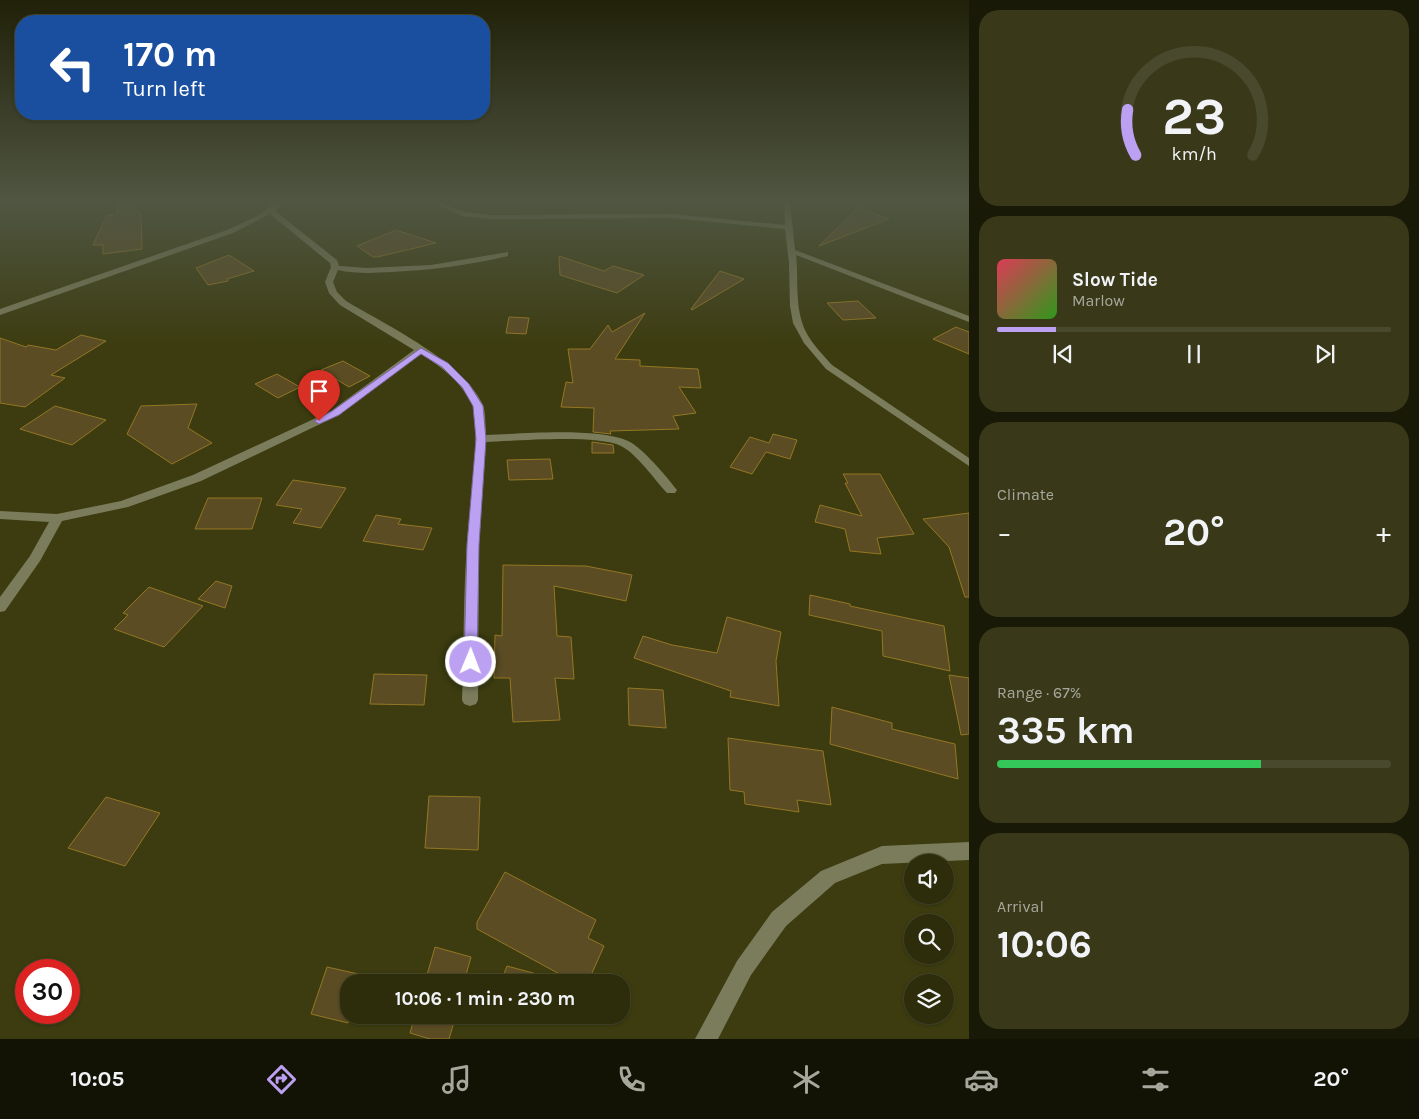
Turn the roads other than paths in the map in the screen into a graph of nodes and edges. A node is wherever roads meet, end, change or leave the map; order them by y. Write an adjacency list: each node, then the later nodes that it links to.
1 (175, 250): 6 (street)
2 (322, 250): 5 (street)
3 (792, 251): 7 (street); 10 (street)
4 (506, 254): 5 (street)
5 (335, 267): 8 (street)
6 (0, 312)
7 (969, 319)
8 (421, 350): 9 (street); 13 (street)
9 (481, 439): 11 (street); 15 (street)
10 (969, 463)
11 (671, 490)
12 (0, 515): 13 (street)
13 (57, 518): 14 (street)
14 (0, 607)
15 (470, 700)
16 (969, 851): 17 (street)
17 (706, 1039)

